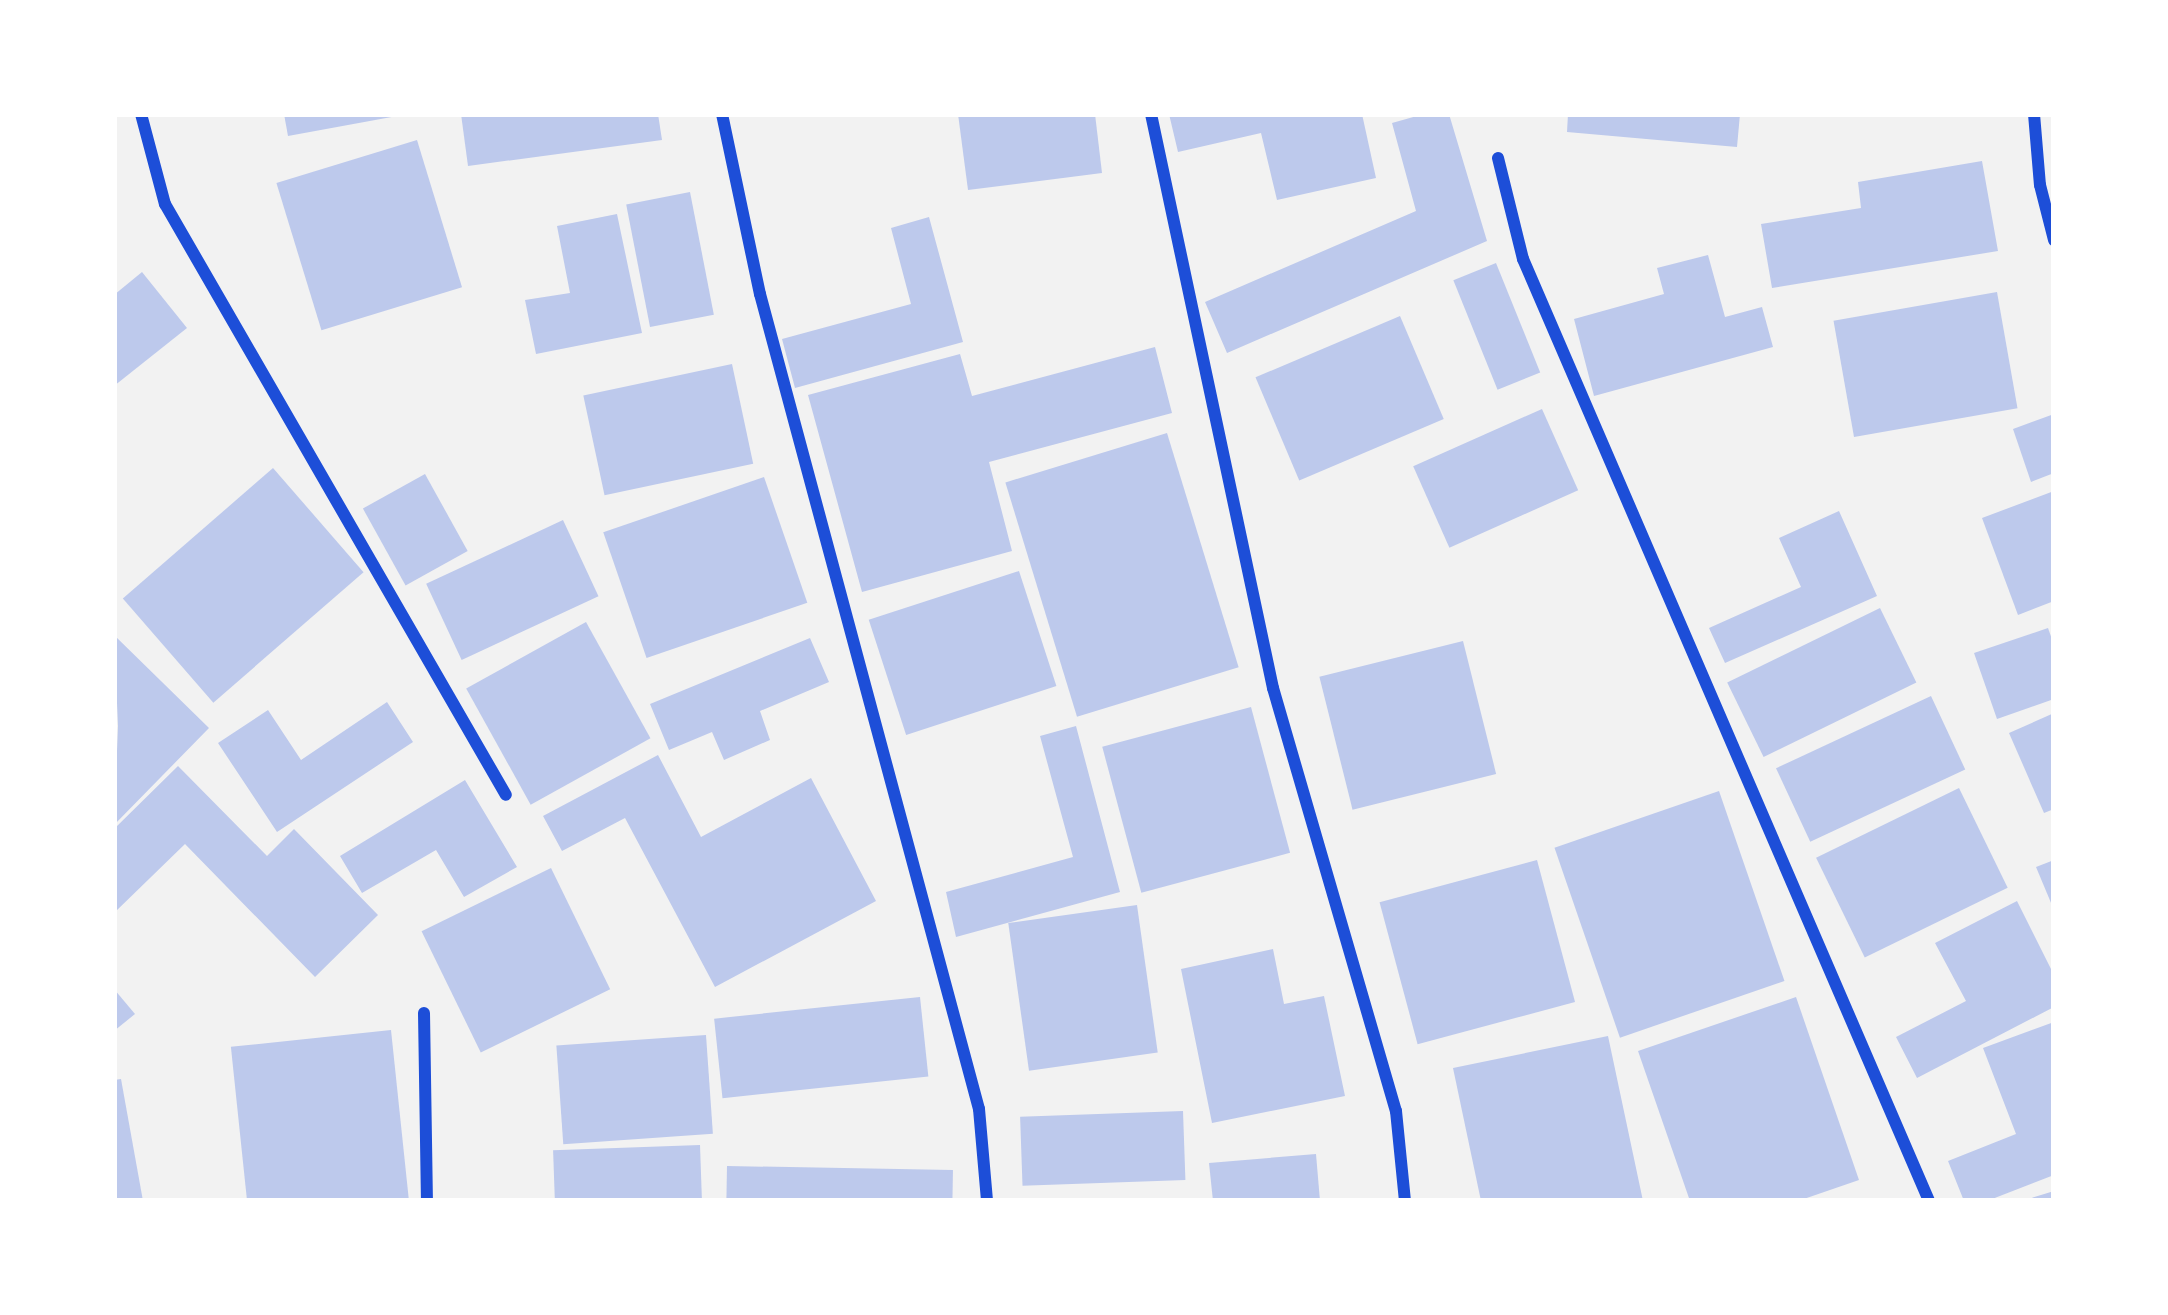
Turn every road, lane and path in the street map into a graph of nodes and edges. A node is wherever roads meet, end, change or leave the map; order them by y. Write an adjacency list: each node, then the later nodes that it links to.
1 (141, 114): 7 (street)
2 (722, 114): 10 (street)
3 (1150, 114): 11 (street)
4 (2034, 114): 6 (street)
5 (1498, 158): 12 (street)
6 (2054, 240)
7 (506, 795)
8 (424, 1013): 9 (street)
9 (427, 1201)
10 (987, 1201)
11 (1406, 1201)
12 (1929, 1201)

